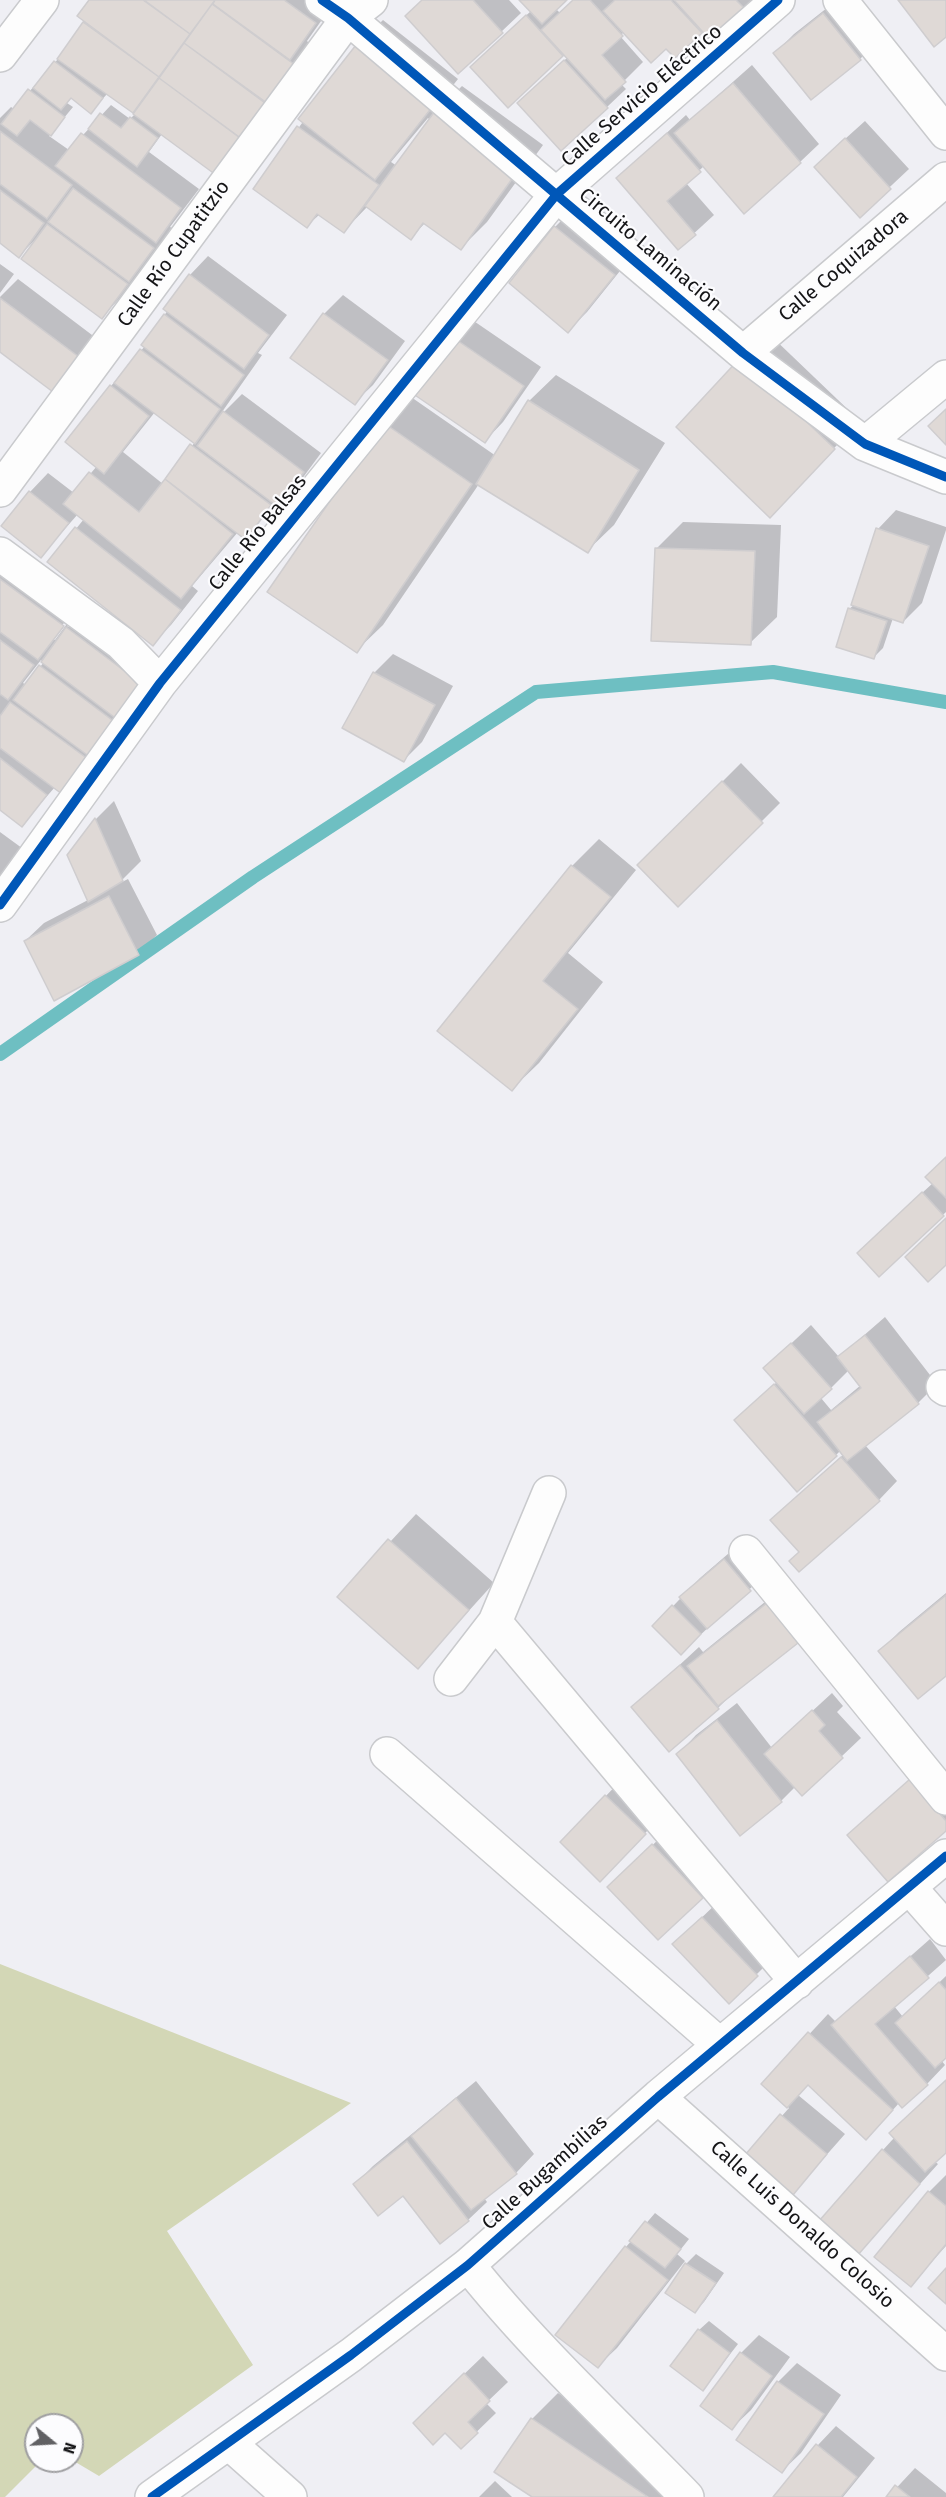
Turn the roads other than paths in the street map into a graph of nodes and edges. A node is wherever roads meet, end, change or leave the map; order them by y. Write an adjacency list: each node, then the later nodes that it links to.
1 (42, 0): 6 (street)
2 (322, 0): 5 (street, Circuito Laminación)
3 (778, 0): 9 (street, Calle Servicio Eléctrico)
4 (840, 0): 7 (street)
5 (360, 9): 9 (street, Circuito Laminación); 14 (street, Calle Río Cupatitzio)
6 (0, 55)
7 (946, 133)
8 (946, 179): 10 (street, Calle Coquizadora)
9 (557, 195): 10 (street, Circuito Laminación); 16 (street, Calle Río Balsas)
10 (743, 353): 12 (street, Circuito Laminación)
11 (946, 377): 12 (street)
12 (865, 444): 13 (street, Circuito Laminación)
13 (946, 477)
14 (0, 490)
15 (0, 554): 16 (street)
16 (160, 683): 17 (street, Calle Río Balsas)
17 (0, 905)
18 (549, 1493): 20 (street)
19 (746, 1552): 23 (street)
20 (495, 1622): 21 (street); 27 (street)
21 (451, 1679)
22 (387, 1754): 28 (street)
23 (946, 1798)
24 (946, 1856): 25 (street, Calle Bugambilias)
25 (909, 1887): 26 (street); 27 (street, Calle Bugambilias)
26 (946, 1929)
27 (797, 1982): 28 (street, Calle Bugambilias)
28 (720, 2045): 29 (street, Calle Bugambilias)
29 (658, 2097): 30 (street, Calle Bugambilias); 31 (street, Calle Luis Donaldo Colosio)
30 (468, 2265): 32 (street, Calle Bugambilias); 35 (street)
31 (946, 2354)
32 (229, 2443): 33 (street, Calle Bugambilias); 34 (street)
33 (152, 2497)
34 (290, 2497)
35 (687, 2497)

